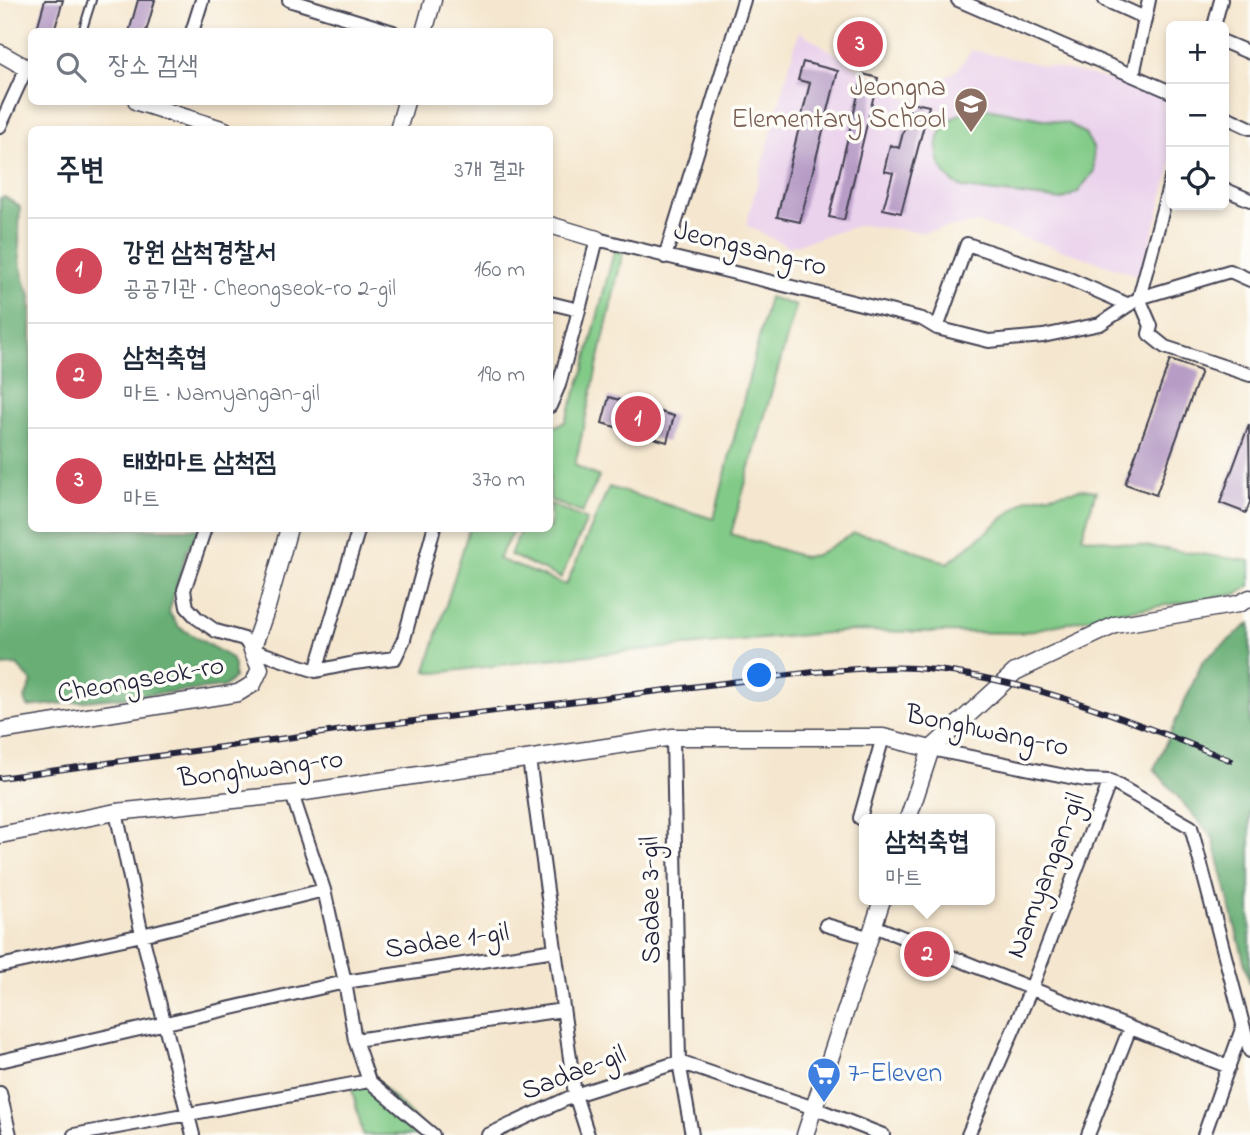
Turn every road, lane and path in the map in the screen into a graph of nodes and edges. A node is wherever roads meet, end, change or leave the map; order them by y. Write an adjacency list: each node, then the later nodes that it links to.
1 (92, 0): 13 (lane)
2 (202, 0): 14 (street)
3 (289, 0): 15 (street)
4 (433, 0): 16 (street)
5 (744, 0): 36 (street)
6 (958, 0): 10 (street)
7 (1105, 0): 11 (street)
8 (1149, 0): 11 (street)
9 (1221, 0): 12 (street)
10 (985, 5): 22 (street)
11 (1146, 18): 22 (street)
12 (1215, 21)
13 (83, 28)
14 (193, 28)
15 (380, 28)
16 (425, 28)
17 (1229, 44): 19 (street)
18 (0, 53): 20 (street)
19 (1250, 53)
20 (28, 69)
21 (28, 72): 29 (street)
22 (1133, 75): 23 (street)
23 (1166, 90)
24 (405, 105): 28 (street)
25 (168, 106): 27 (street)
26 (1229, 118): 30 (street)
27 (216, 126)
28 (399, 126)
29 (0, 127)
30 (1250, 128)
31 (1229, 191): 33 (street)
32 (1166, 196): 38 (street)
33 (1250, 200)
34 (553, 226): 35 (street, Jeongsang-ro)
35 (597, 239): 36 (street, Jeongsang-ro); 40 (street)
36 (665, 257): 41 (street, Jeongsang-ro)
37 (1250, 280): 38 (street, Jeongsang-ro)
38 (1134, 302): 41 (street, Jeongsang-ro); 41 (street); 43 (street)
39 (553, 304): 40 (street)
40 (579, 310): 42 (street)
41 (937, 328)
42 (556, 371): 44 (street)
43 (1250, 374)
44 (553, 401)
45 (204, 532): 50 (street, Cheongseok-ro)
46 (288, 532): 50 (street, Cheongseok-ro)
47 (358, 532): 51 (street)
48 (433, 532): 51 (street)
49 (1250, 598): 55 (street)
50 (252, 650): 51 (street, Cheongseok-ro); 52 (street, Cheongseok-ro)
51 (316, 671)
52 (0, 731)
53 (673, 737): 54 (street, Bonghwang-ro); 56 (street, Bonghwang-ro); 79 (street, Sadae 3-gil)
54 (883, 737): 55 (street, Bonghwang-ro); 60 (street)
55 (931, 749): 57 (street, Bonghwang-ro); 61 (street)
56 (529, 759): 58 (street, Bonghwang-ro); 68 (street)
57 (1110, 780): 71 (street, Namyangan-gil); 74 (street, Bonghwang-ro)
58 (292, 794): 59 (street, Bonghwang-ro); 63 (street)
59 (116, 813): 62 (street, Bonghwang-ro); 67 (street)
60 (861, 814)
61 (910, 814)
62 (0, 835)
63 (324, 890): 67 (street); 70 (street)
64 (881, 905): 66 (street)
65 (826, 925): 66 (street, Namyangan-gil)
66 (873, 932): 71 (street, Namyangan-gil); 84 (street)
67 (142, 935): 69 (street); 73 (street)
68 (555, 950): 70 (street, Sadae 1-gil); 72 (street)
69 (0, 966)
70 (345, 982): 73 (street, Sadae 1-gil); 76 (street)
71 (1031, 989): 75 (street); 95 (street, Namyangan-gil)
72 (564, 1010): 76 (street); 83 (street)
73 (164, 1023): 78 (street, Sadae 1-gil); 85 (street)
74 (1244, 1026): 77 (street, Bonghwang-ro); 80 (street)
75 (1129, 1028): 80 (street); 96 (street)
76 (355, 1040): 81 (street)
77 (1250, 1051)
78 (0, 1062)
79 (679, 1062): 83 (street, Sadae-gil); 84 (street); 92 (street)
80 (1229, 1067): 97 (street)
81 (369, 1081): 85 (street); 89 (street)
82 (0, 1093): 86 (street)
83 (575, 1095): 90 (street, Sadae-gil); 91 (street)
84 (814, 1108): 93 (street); 94 (street)
85 (188, 1115): 87 (street); 88 (street)
86 (10, 1135)
87 (74, 1135)
88 (193, 1135)
89 (433, 1135)
90 (488, 1135)
91 (588, 1135)
92 (692, 1135)
93 (805, 1135)
94 (883, 1135)
95 (968, 1135)
96 (1088, 1135)
97 (1204, 1135)

